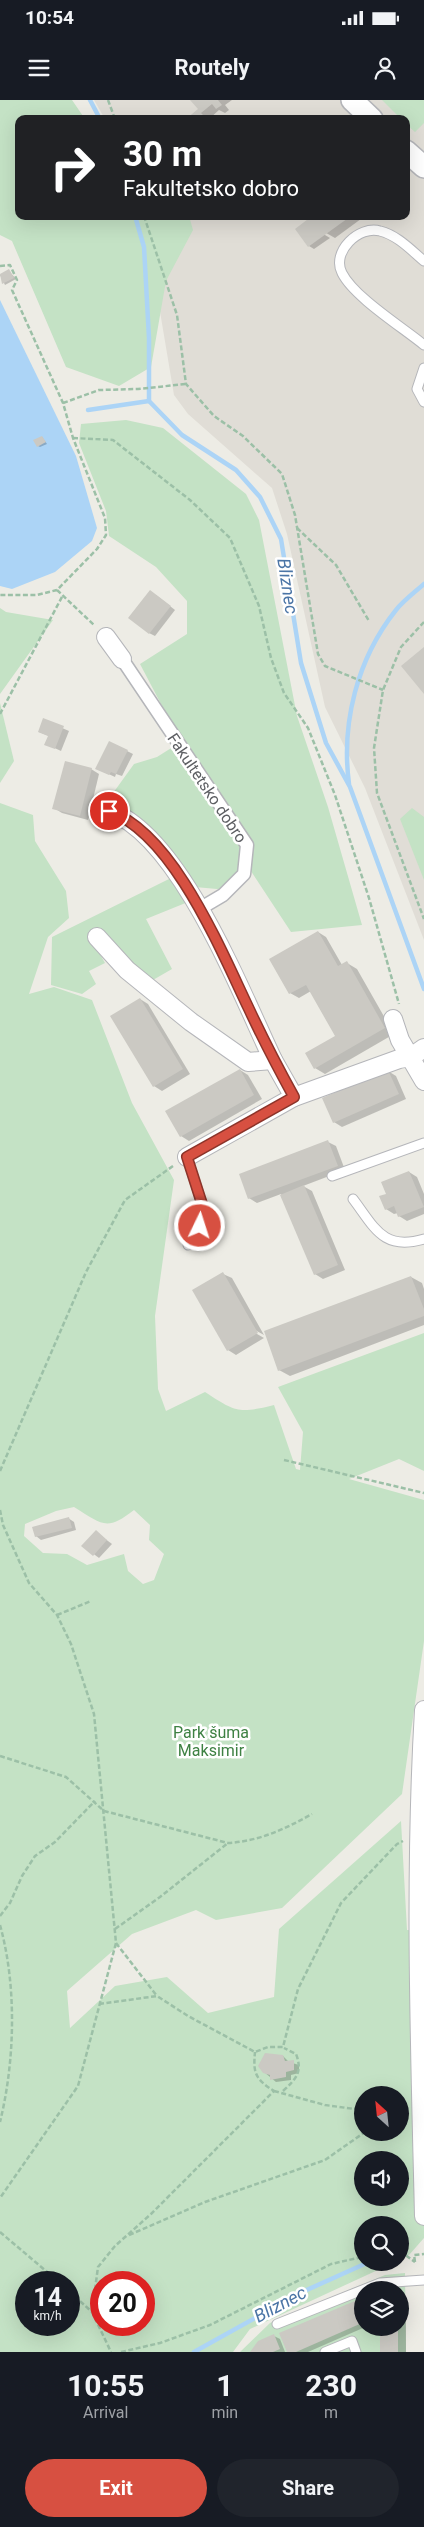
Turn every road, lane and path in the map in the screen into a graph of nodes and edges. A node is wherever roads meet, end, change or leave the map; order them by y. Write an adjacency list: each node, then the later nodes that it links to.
1 (108, 100): 3 (path)
2 (352, 100): 4 (street)
3 (114, 115)
4 (368, 115)
5 (410, 155): 6 (street)
6 (424, 167)
7 (145, 220): 12 (path)
8 (424, 260): 10 (lane)
9 (0, 266): 14 (path)
10 (424, 345)
11 (424, 368): 13 (lane)
12 (186, 384): 14 (path); 16 (path)
13 (424, 402)
14 (63, 403): 15 (path)
15 (73, 438): 17 (path); 30 (path)
16 (297, 528): 20 (path); 24 (path)
17 (56, 590): 18 (path); 19 (path)
18 (0, 595)
19 (63, 595): 22 (path); 25 (path)
20 (369, 621)
21 (424, 622): 24 (path)
22 (106, 637): 23 (street)
23 (122, 659): 27 (street, Fakultetsko dobro)
24 (383, 690): 28 (path)
25 (0, 714)
26 (109, 811): 27 (street)
27 (200, 908): 32 (street)
28 (424, 920)
29 (97, 937): 32 (street)
30 (393, 1019): 31 (street)
31 (418, 1053): 33 (street); 34 (street)
32 (273, 1060): 34 (street)
33 (424, 1081)
34 (294, 1097): 36 (street)
35 (424, 1143): 37 (lane)
36 (187, 1157): 40 (lane); 42 (path)
37 (332, 1176)
38 (353, 1199): 39 (lane)
39 (424, 1239)
40 (188, 1245)
41 (284, 1460): 43 (path)
42 (0, 1471)
43 (424, 1493)
44 (0, 1510): 46 (path)
45 (91, 1601): 46 (path)
46 (57, 1615): 51 (path)
47 (424, 1710): 49 (street)
48 (0, 1756): 50 (path)
49 (422, 1776): 53 (street)
50 (95, 1801): 51 (path); 55 (path)
51 (104, 1811): 54 (path); 57 (path)
52 (312, 1814): 54 (path)
53 (420, 1832): 61 (path); 69 (street)
54 (228, 1843): 57 (path)
55 (0, 1916)
56 (0, 1926): 66 (path)
57 (115, 1930): 58 (path)
58 (116, 1943): 59 (path); 60 (path)
59 (157, 1996): 60 (path); 62 (path)
60 (99, 2004): 68 (path)
61 (283, 2047): 62 (path); 64 (path)
62 (255, 2052): 63 (path)
63 (274, 2091): 64 (path); 71 (path)
64 (283, 2091): 65 (path)
65 (354, 2109)
66 (0, 2122)
67 (354, 2140): 71 (path)
68 (0, 2198)
69 (424, 2216)
70 (0, 2232): 75 (path)
71 (125, 2237): 76 (path)
72 (424, 2254): 73 (path)
73 (409, 2258)
74 (354, 2259): 83 (path)
75 (46, 2271)
76 (97, 2271)
77 (424, 2280): 80 (lane)
78 (80, 2301): 79 (path)
79 (90, 2310)
80 (277, 2324)
81 (103, 2336): 82 (path)
82 (111, 2352)
83 (121, 2352)
84 (325, 2352): 85 (lane)
85 (356, 2352)

